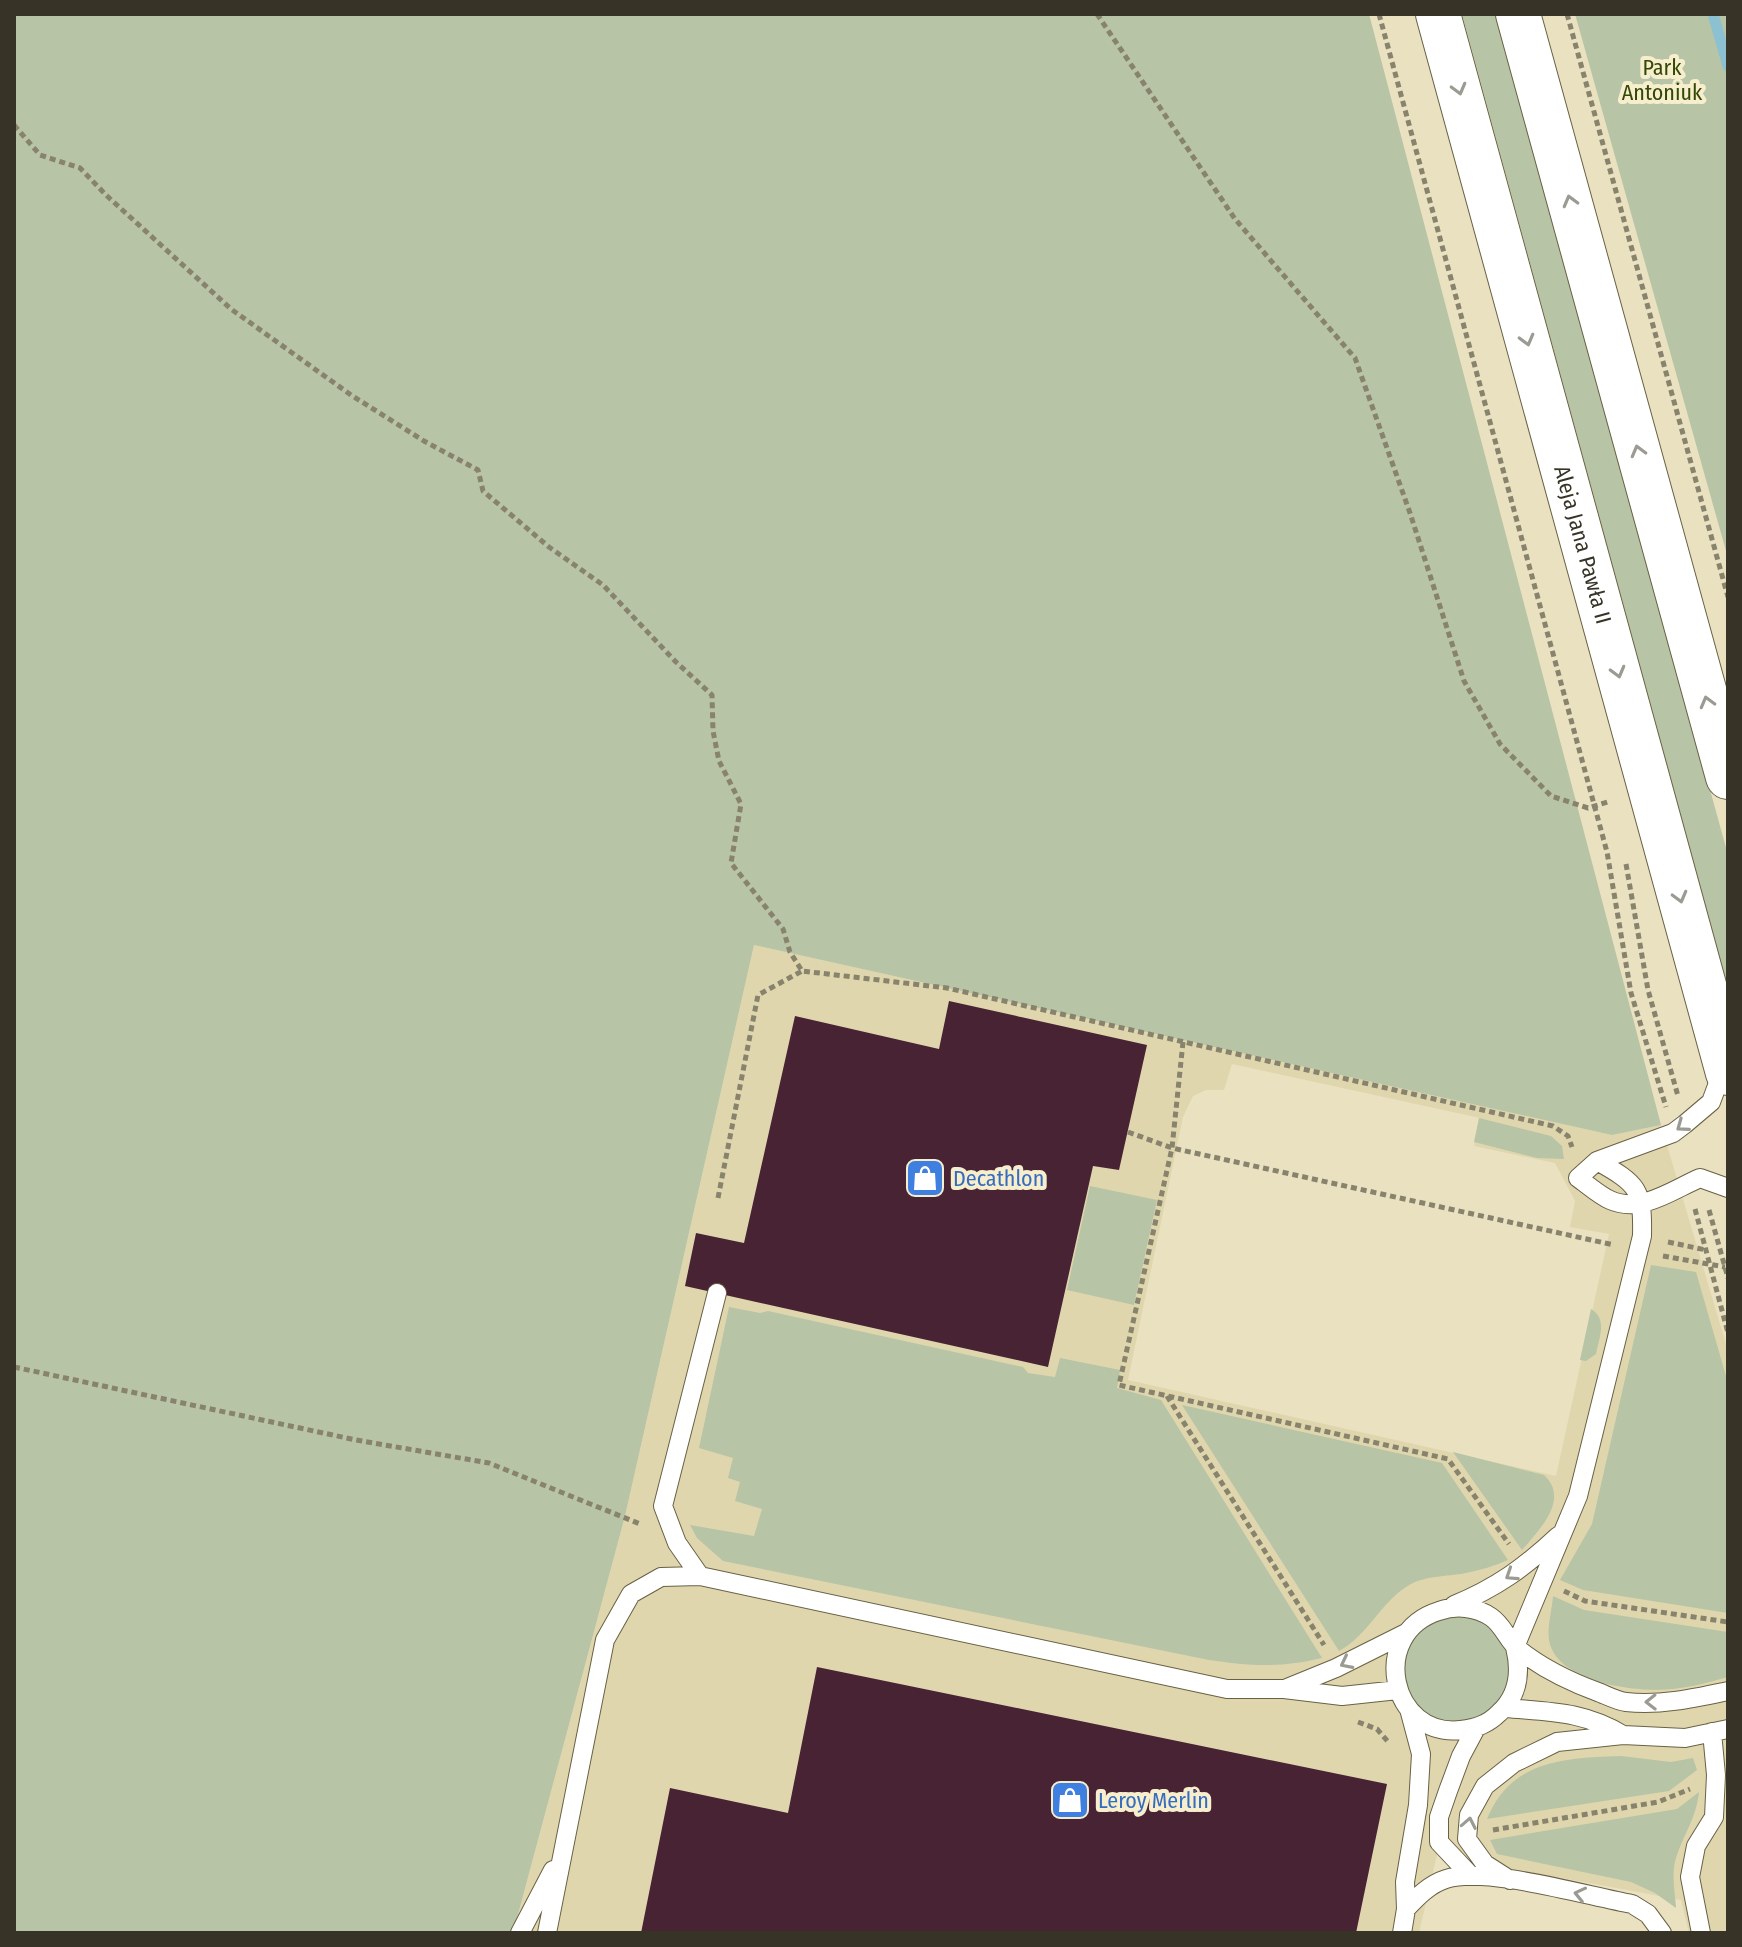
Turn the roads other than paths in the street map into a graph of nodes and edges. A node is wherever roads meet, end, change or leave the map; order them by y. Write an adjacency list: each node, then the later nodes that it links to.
1 (1438, 14): 4 (main road, Aleja Jana Pawła II, one-way to 4)
2 (1518, 14): 3 (main road, one-way to 2)
3 (1728, 777)
4 (1727, 1069): 5 (lane, one-way to 5)
5 (1597, 1161): 7 (lane); 7 (lane)
6 (1728, 1188): 7 (lane)
7 (1642, 1204): 9 (lane)
8 (717, 1293): 10 (lane)
9 (1563, 1531): 11 (lane, one-way to 11); 13 (lane)
10 (700, 1576): 14 (lane); 22 (lane)
11 (1451, 1607): 12 (lane); 13 (lane)
12 (1406, 1633): 14 (lane, one-way to 14); 15 (lane)
13 (1515, 1647): 16 (lane, one-way to 13); 17 (lane)
14 (1284, 1689): 15 (lane)
15 (1398, 1690): 18 (lane)
16 (1728, 1691)
17 (1506, 1708): 19 (lane); 21 (lane)
18 (1409, 1709): 19 (lane); 25 (lane)
19 (1476, 1728): 23 (lane)
20 (1720, 1731): 21 (lane); 30 (lane)
21 (1623, 1735): 24 (lane, one-way to 21)
22 (562, 1853): 26 (lane); 27 (lane)
23 (1471, 1876): 24 (lane); 25 (lane)
24 (1510, 1880): 29 (lane, one-way to 24)
25 (1406, 1909): 28 (lane)
26 (520, 1933)
27 (547, 1933)
28 (1402, 1933)
29 (1662, 1933)
30 (1701, 1933)

